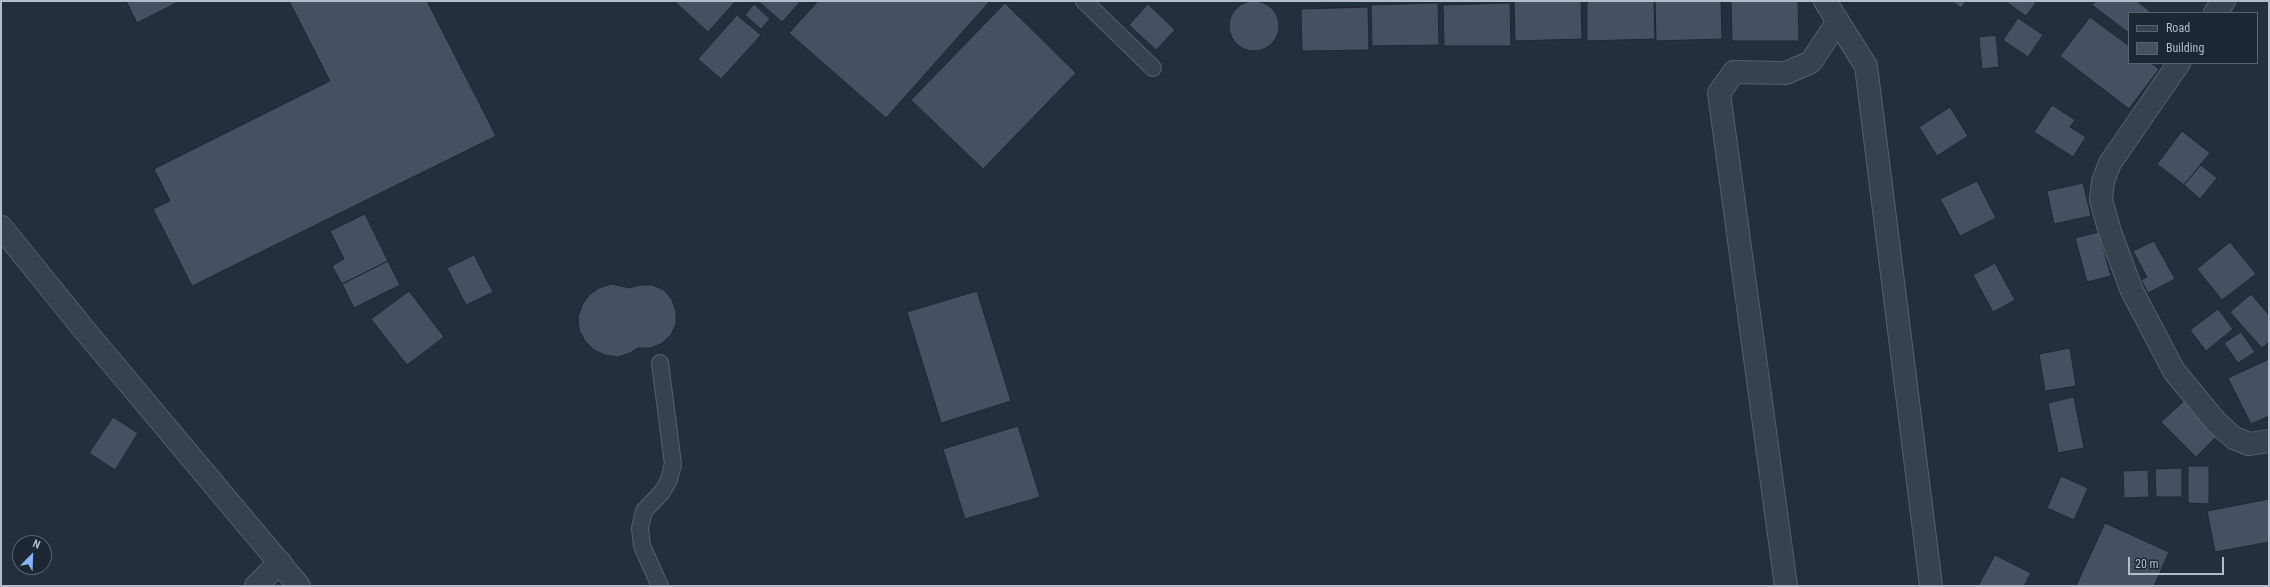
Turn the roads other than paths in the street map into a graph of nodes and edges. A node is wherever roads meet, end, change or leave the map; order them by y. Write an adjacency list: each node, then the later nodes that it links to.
1 (1084, 1): 7 (lane)
2 (1825, 1): 5 (street)
3 (2224, 1): 4 (street)
4 (2216, 12)
5 (1838, 21): 15 (street); 16 (street)
6 (2178, 64): 10 (street)
7 (1153, 68)
8 (1, 227): 11 (street)
9 (660, 363): 14 (lane)
10 (2269, 441)
11 (280, 562): 12 (street); 13 (street)
12 (256, 586)
13 (298, 586)
14 (660, 586)
15 (1786, 586)
16 (1931, 586)

